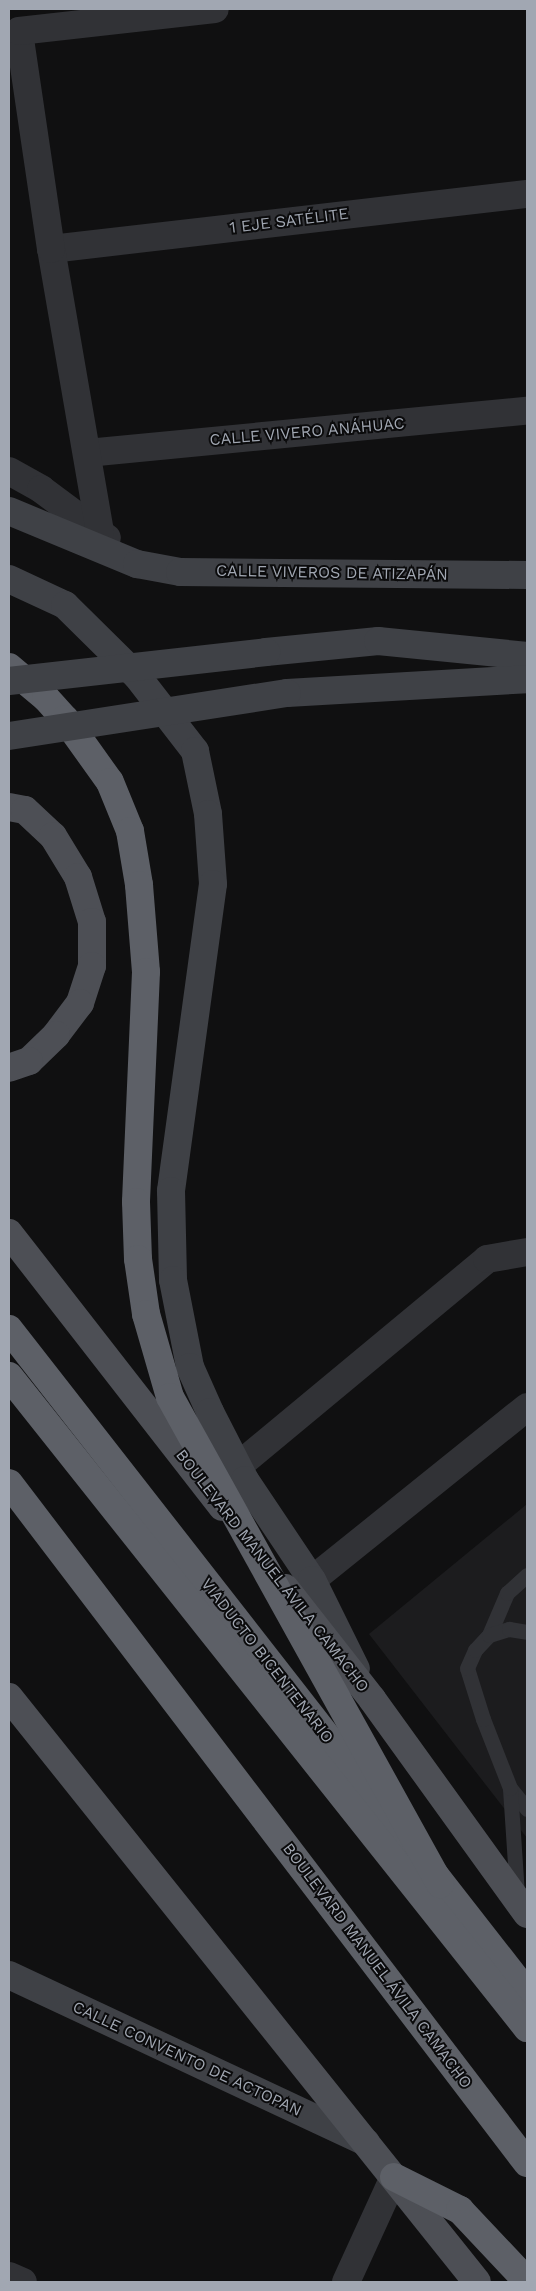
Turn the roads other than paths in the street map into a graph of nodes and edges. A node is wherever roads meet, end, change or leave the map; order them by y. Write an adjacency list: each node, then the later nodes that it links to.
1 (216, 9): 3 (street)
2 (527, 194): 3 (street, 1 EJE SATÉLITE)
3 (51, 249): 5 (street)
4 (527, 411): 5 (street, CALLE VIVERO ANÁHUAC)
5 (86, 453): 8 (street)
6 (9, 471): 8 (street)
7 (9, 511): 9 (main road, CALLE VIVEROS DE ATIZAPÁN)
8 (100, 532): 9 (street)
9 (137, 564): 10 (main road, CALLE VIVEROS DE ATIZAPÁN)
10 (527, 575)
11 (9, 579): 24 (main road)
12 (527, 656): 15 (main road, bridge)
13 (9, 667): 34 (highway, bridge)
14 (527, 679): 16 (main road, bridge)
15 (9, 681)
16 (9, 736)
17 (9, 807): 18 (main road)
18 (9, 1068)
19 (9, 1233): 31 (main road, BOULEVARD MANUEL ÁVILA CAMACHO)
20 (527, 1252): 24 (street)
21 (9, 1329): 34 (highway, VIADUCTO BICENTENARIO, bridge)
22 (9, 1376): 38 (highway)
23 (527, 1407): 27 (street)
24 (238, 1466): 27 (main road)
25 (9, 1483): 40 (highway, BOULEVARD MANUEL ÁVILA CAMACHO)
26 (527, 1575): 29 (lane)
27 (312, 1580): 31 (main road)
28 (527, 1632): 29 (lane)
29 (489, 1635): 32 (lane)
30 (9, 1697): 39 (main road)
31 (372, 1699): 35 (main road, BOULEVARD MANUEL ÁVILA CAMACHO)
32 (510, 1788): 33 (lane); 35 (lane)
33 (527, 1809)
34 (440, 1884): 37 (highway, VIADUCTO BICENTENARIO)
35 (522, 1907)
36 (9, 1976): 39 (main road, CALLE CONVENTO DE ACTOPAN)
37 (527, 1993)
38 (527, 2028)
39 (366, 2142): 41 (main road)
40 (527, 2163)
41 (394, 2177): 43 (highway); 45 (street); 46 (main road)
42 (9, 2276): 44 (street)
43 (527, 2281)
44 (23, 2282)
45 (346, 2282)
46 (477, 2282)

